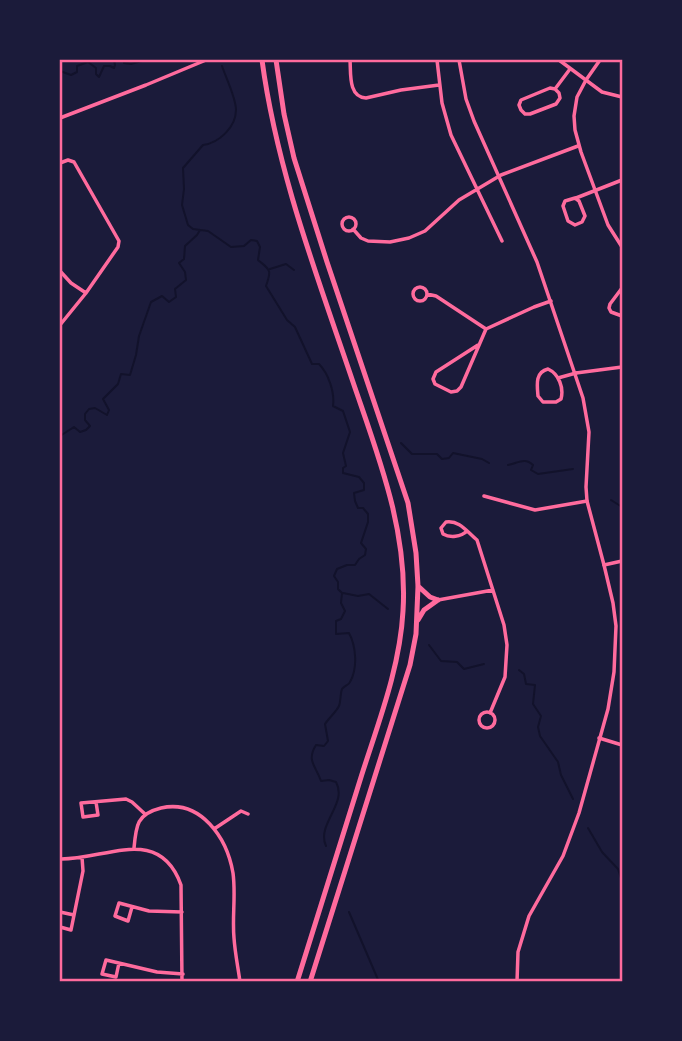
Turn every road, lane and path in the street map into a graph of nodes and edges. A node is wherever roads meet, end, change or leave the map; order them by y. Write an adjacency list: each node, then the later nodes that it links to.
1 (206, 60): 14 (street)
2 (262, 60): 65 (main road)
3 (276, 60): 42 (main road)
4 (350, 60): 11 (street)
5 (437, 60): 11 (street)
6 (459, 60): 17 (street)
7 (559, 60): 9 (street)
8 (600, 60): 10 (street)
9 (570, 69): 10 (street); 12 (street)
10 (586, 80): 13 (street); 15 (street)
11 (439, 85): 19 (street)
12 (555, 89): 12 (street)
13 (622, 97)
14 (60, 118)
15 (578, 146): 17 (street); 20 (street)
16 (60, 163): 27 (street)
17 (498, 177): 19 (street); 29 (street)
18 (622, 180): 20 (street)
19 (478, 188): 22 (street); 23 (street)
20 (595, 190): 21 (street); 24 (street)
21 (575, 198): 21 (street)
22 (353, 229)
23 (502, 241)
24 (622, 247)
25 (60, 271): 27 (street)
26 (622, 288): 30 (street)
27 (86, 293): 31 (street)
28 (427, 294): 32 (street)
29 (551, 301): 32 (street); 35 (street)
30 (622, 316)
31 (60, 325)
32 (486, 329): 33 (street)
33 (478, 345): 33 (street)
34 (622, 367): 35 (street)
35 (576, 373): 36 (street); 38 (street)
36 (558, 379): 36 (street)
37 (484, 496): 38 (street)
38 (587, 501): 41 (street)
39 (467, 531): 39 (street); 43 (street)
40 (622, 561): 41 (street)
41 (604, 565): 47 (street)
42 (418, 586): 44 (main road); 45 (main road)
43 (493, 590): 44 (street); 46 (street)
44 (438, 600): 45 (main road)
45 (417, 623): 66 (main road)
46 (491, 713): 46 (street)
47 (599, 738): 48 (street); 67 (street)
48 (622, 745)
49 (96, 802): 49 (street); 50 (street)
50 (145, 814): 52 (street); 53 (street)
51 (248, 814): 52 (street)
52 (214, 829): 64 (street)
53 (134, 848): 54 (street); 58 (street)
54 (82, 857): 55 (street); 59 (street)
55 (60, 859)
56 (132, 907): 56 (street); 58 (street)
57 (60, 912): 59 (street)
58 (182, 912): 62 (street)
59 (74, 915): 60 (street)
60 (60, 927)
61 (119, 963): 61 (street); 62 (street)
62 (183, 974): 63 (street)
63 (182, 982)
64 (240, 982)
65 (297, 982)
66 (310, 982)
67 (517, 982)

